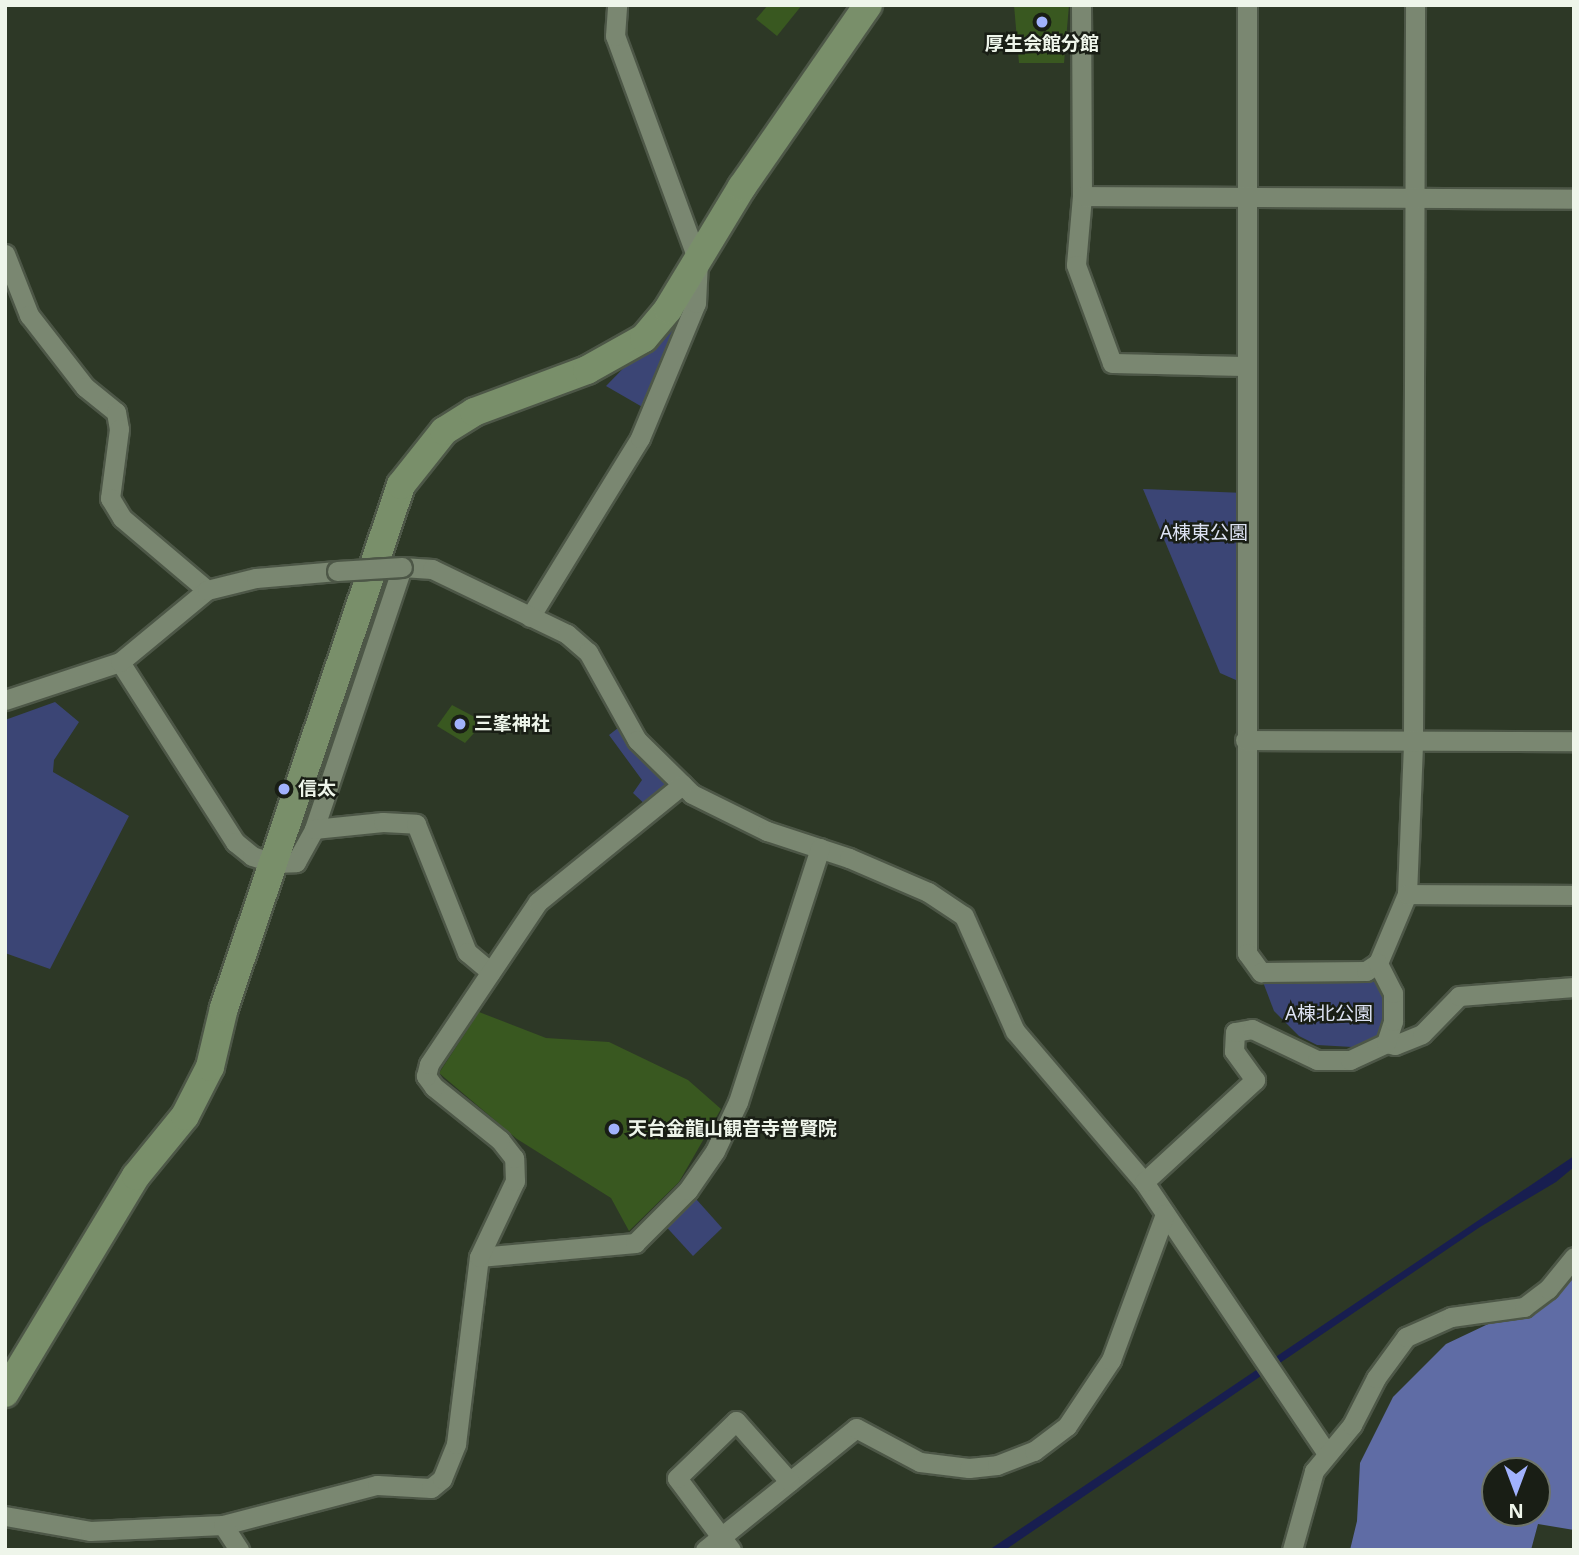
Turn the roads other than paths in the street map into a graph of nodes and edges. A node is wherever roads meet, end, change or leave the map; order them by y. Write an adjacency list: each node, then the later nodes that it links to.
1 (617, 5): 11 (street)
2 (868, 5): 11 (street)
3 (1081, 5): 6 (street)
4 (1247, 5): 7 (street)
5 (1415, 5): 8 (street)
6 (1082, 195): 7 (street); 12 (street)
7 (1246, 197): 8 (street); 12 (street)
8 (1412, 197): 9 (street); 20 (street)
9 (1574, 199)
10 (5, 254): 14 (street)
11 (698, 261): 15 (street); 24 (street)
12 (1244, 366): 18 (street)
13 (402, 567): 14 (street, bridge); 15 (street); 22 (street)
14 (207, 590): 16 (street)
15 (530, 617): 21 (street)
16 (120, 662): 17 (street); 24 (street)
17 (5, 700)
18 (1245, 740): 20 (street); 27 (street)
19 (1574, 741): 20 (street)
20 (1413, 742): 25 (street)
21 (682, 785): 23 (street); 28 (street)
22 (314, 829): 24 (street); 28 (street)
23 (820, 848): 31 (street); 33 (street)
24 (273, 863): 35 (street)
25 (1407, 894): 26 (street); 27 (street)
26 (1574, 895)
27 (1378, 963): 30 (street)
28 (491, 972): 33 (street)
29 (1574, 987): 30 (street)
30 (1386, 1042): 31 (street)
31 (1144, 1182): 32 (street)
32 (1165, 1214): 36 (street); 37 (street)
33 (479, 1257): 39 (street)
34 (1574, 1257): 36 (street)
35 (5, 1393)
36 (1327, 1453): 43 (street)
37 (790, 1482): 40 (street); 40 (street)
38 (5, 1516): 39 (street)
39 (223, 1525): 41 (street)
40 (726, 1543): 42 (street)
41 (239, 1550)
42 (705, 1550)
43 (1292, 1550)

